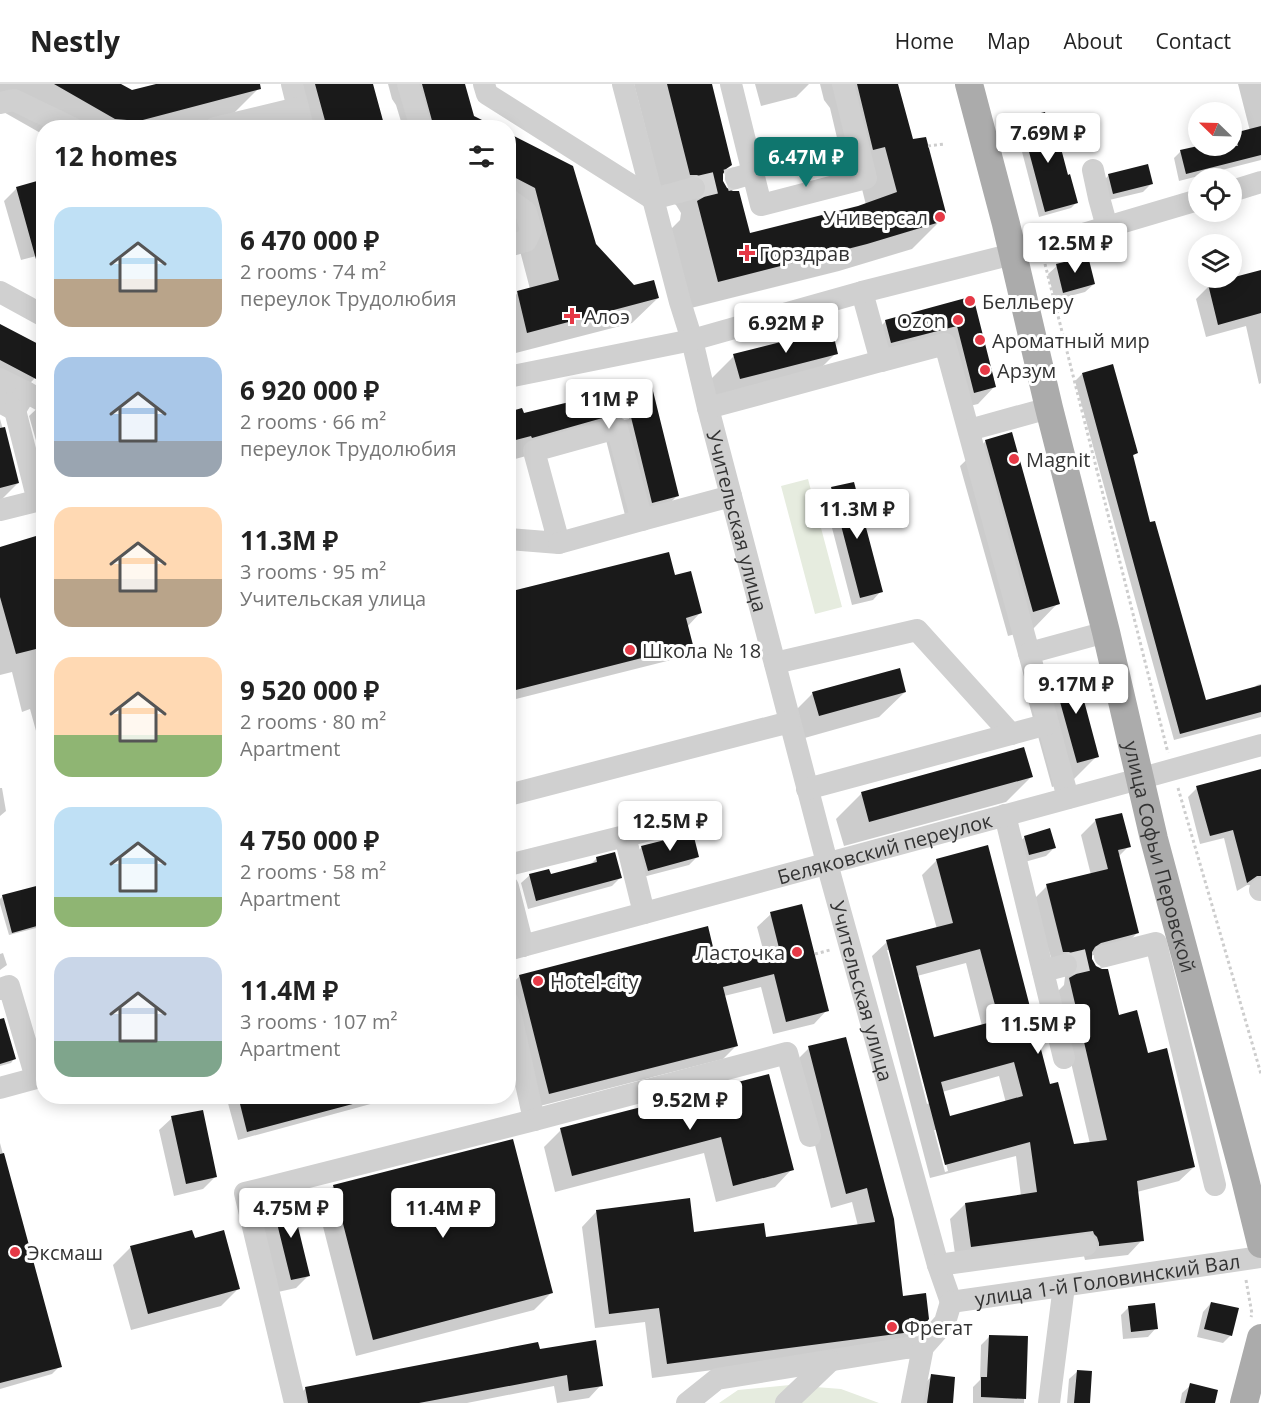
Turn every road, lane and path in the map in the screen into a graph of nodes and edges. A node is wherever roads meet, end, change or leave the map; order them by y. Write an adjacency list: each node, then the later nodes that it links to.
1 (292, 84): 10 (street)
2 (408, 84): 13 (street)
3 (484, 84): 20 (street)
4 (623, 84): 20 (street, Учительская улица)
5 (731, 84): 6 (street)
6 (843, 84)
7 (969, 84): 25 (main road, улица Софьи Перовской)
8 (986, 84): 25 (main road, улица Софьи Перовской)
9 (0, 103): 11 (street)
10 (301, 118): 12 (street)
11 (55, 120)
12 (284, 120)
13 (419, 120)
14 (944, 144): 15 (path)
15 (928, 146)
16 (1093, 170): 23 (street)
17 (1261, 182): 19 (street)
18 (694, 188): 20 (street)
19 (1242, 188)
20 (653, 199): 29 (street, Учительская улица)
21 (1188, 203): 23 (street)
22 (516, 205): 24 (street)
23 (1107, 227): 25 (street)
24 (516, 244)
25 (1029, 255): 27 (street); 35 (main road, улица Софьи Перовской); 51 (main road, улица Софьи Перовской); 51 (path)
26 (0, 292): 28 (street)
27 (862, 292): 29 (street); 30 (street)
28 (36, 312)
29 (692, 340): 31 (street); 34 (street, Учительская улица)
30 (881, 361): 34 (street); 36 (street)
31 (516, 371)
32 (0, 379): 33 (street)
33 (21, 401): 37 (street)
34 (708, 408): 38 (street, Учительская улица)
35 (1049, 408): 36 (street); 44 (main road, улица Софьи Перовской)
36 (969, 430): 45 (street)
37 (36, 479)
38 (731, 496): 41 (street); 46 (street, Учительская улица)
39 (36, 501): 40 (street)
40 (0, 510)
41 (642, 520): 43 (street); 43 (street)
42 (516, 539): 43 (street)
43 (559, 543)
44 (1106, 632): 45 (street); 51 (main road, улица Софьи Перовской)
45 (1029, 652): 48 (street)
46 (775, 663): 47 (street, Учительская улица); 49 (street)
47 (790, 722): 52 (street, Учительская улица); 53 (street)
48 (1048, 724): 49 (street); 54 (street)
49 (1011, 734): 52 (street)
50 (1261, 745): 51 (street, Беляковский переулок)
51 (1156, 774): 54 (street, Беляковский переулок); 71 (path); 76 (main road, улица Софьи Перовской)
52 (807, 789): 59 (street, Учительская улица)
53 (516, 793)
54 (1068, 798): 55 (street, Беляковский переулок)
55 (1005, 815): 59 (street, Беляковский переулок); 66 (street)
56 (701, 817): 57 (street)
57 (625, 836): 58 (street); 60 (street)
58 (516, 863)
59 (827, 863): 60 (street, Беляковский переулок); 79 (street, Учительская улица)
60 (644, 913): 61 (street, Беляковский переулок)
61 (516, 948)
62 (835, 948): 63 (path)
63 (815, 954)
64 (1105, 956): 76 (street)
65 (1066, 965): 66 (street)
66 (1043, 971): 69 (street)
67 (0, 989): 70 (street)
68 (516, 1038): 74 (street)
69 (1064, 1058)
70 (36, 1065)
71 (1261, 1074)
72 (36, 1078): 73 (street)
73 (0, 1088)
74 (534, 1120): 75 (street); 86 (street)
75 (810, 1136)
76 (1253, 1174): 77 (main road, улица Софьи Перовской)
77 (1261, 1244)
78 (1261, 1257): 80 (street, улица 1-й Головинский Вал)
79 (938, 1265): 80 (street); 82 (street, Учительская улица)
80 (1091, 1282): 81 (street, улица 1-й Головинский Вал)
81 (1064, 1286): 82 (street, улица 1-й Головинский Вал); 90 (street)
82 (951, 1302): 84 (street)
83 (1261, 1338): 91 (main road)
84 (923, 1347): 85 (street); 89 (street)
85 (830, 1361): 87 (street); 88 (street)
86 (295, 1403)
87 (687, 1403)
88 (786, 1403)
89 (912, 1403)
90 (1048, 1403)
91 (1244, 1403)

